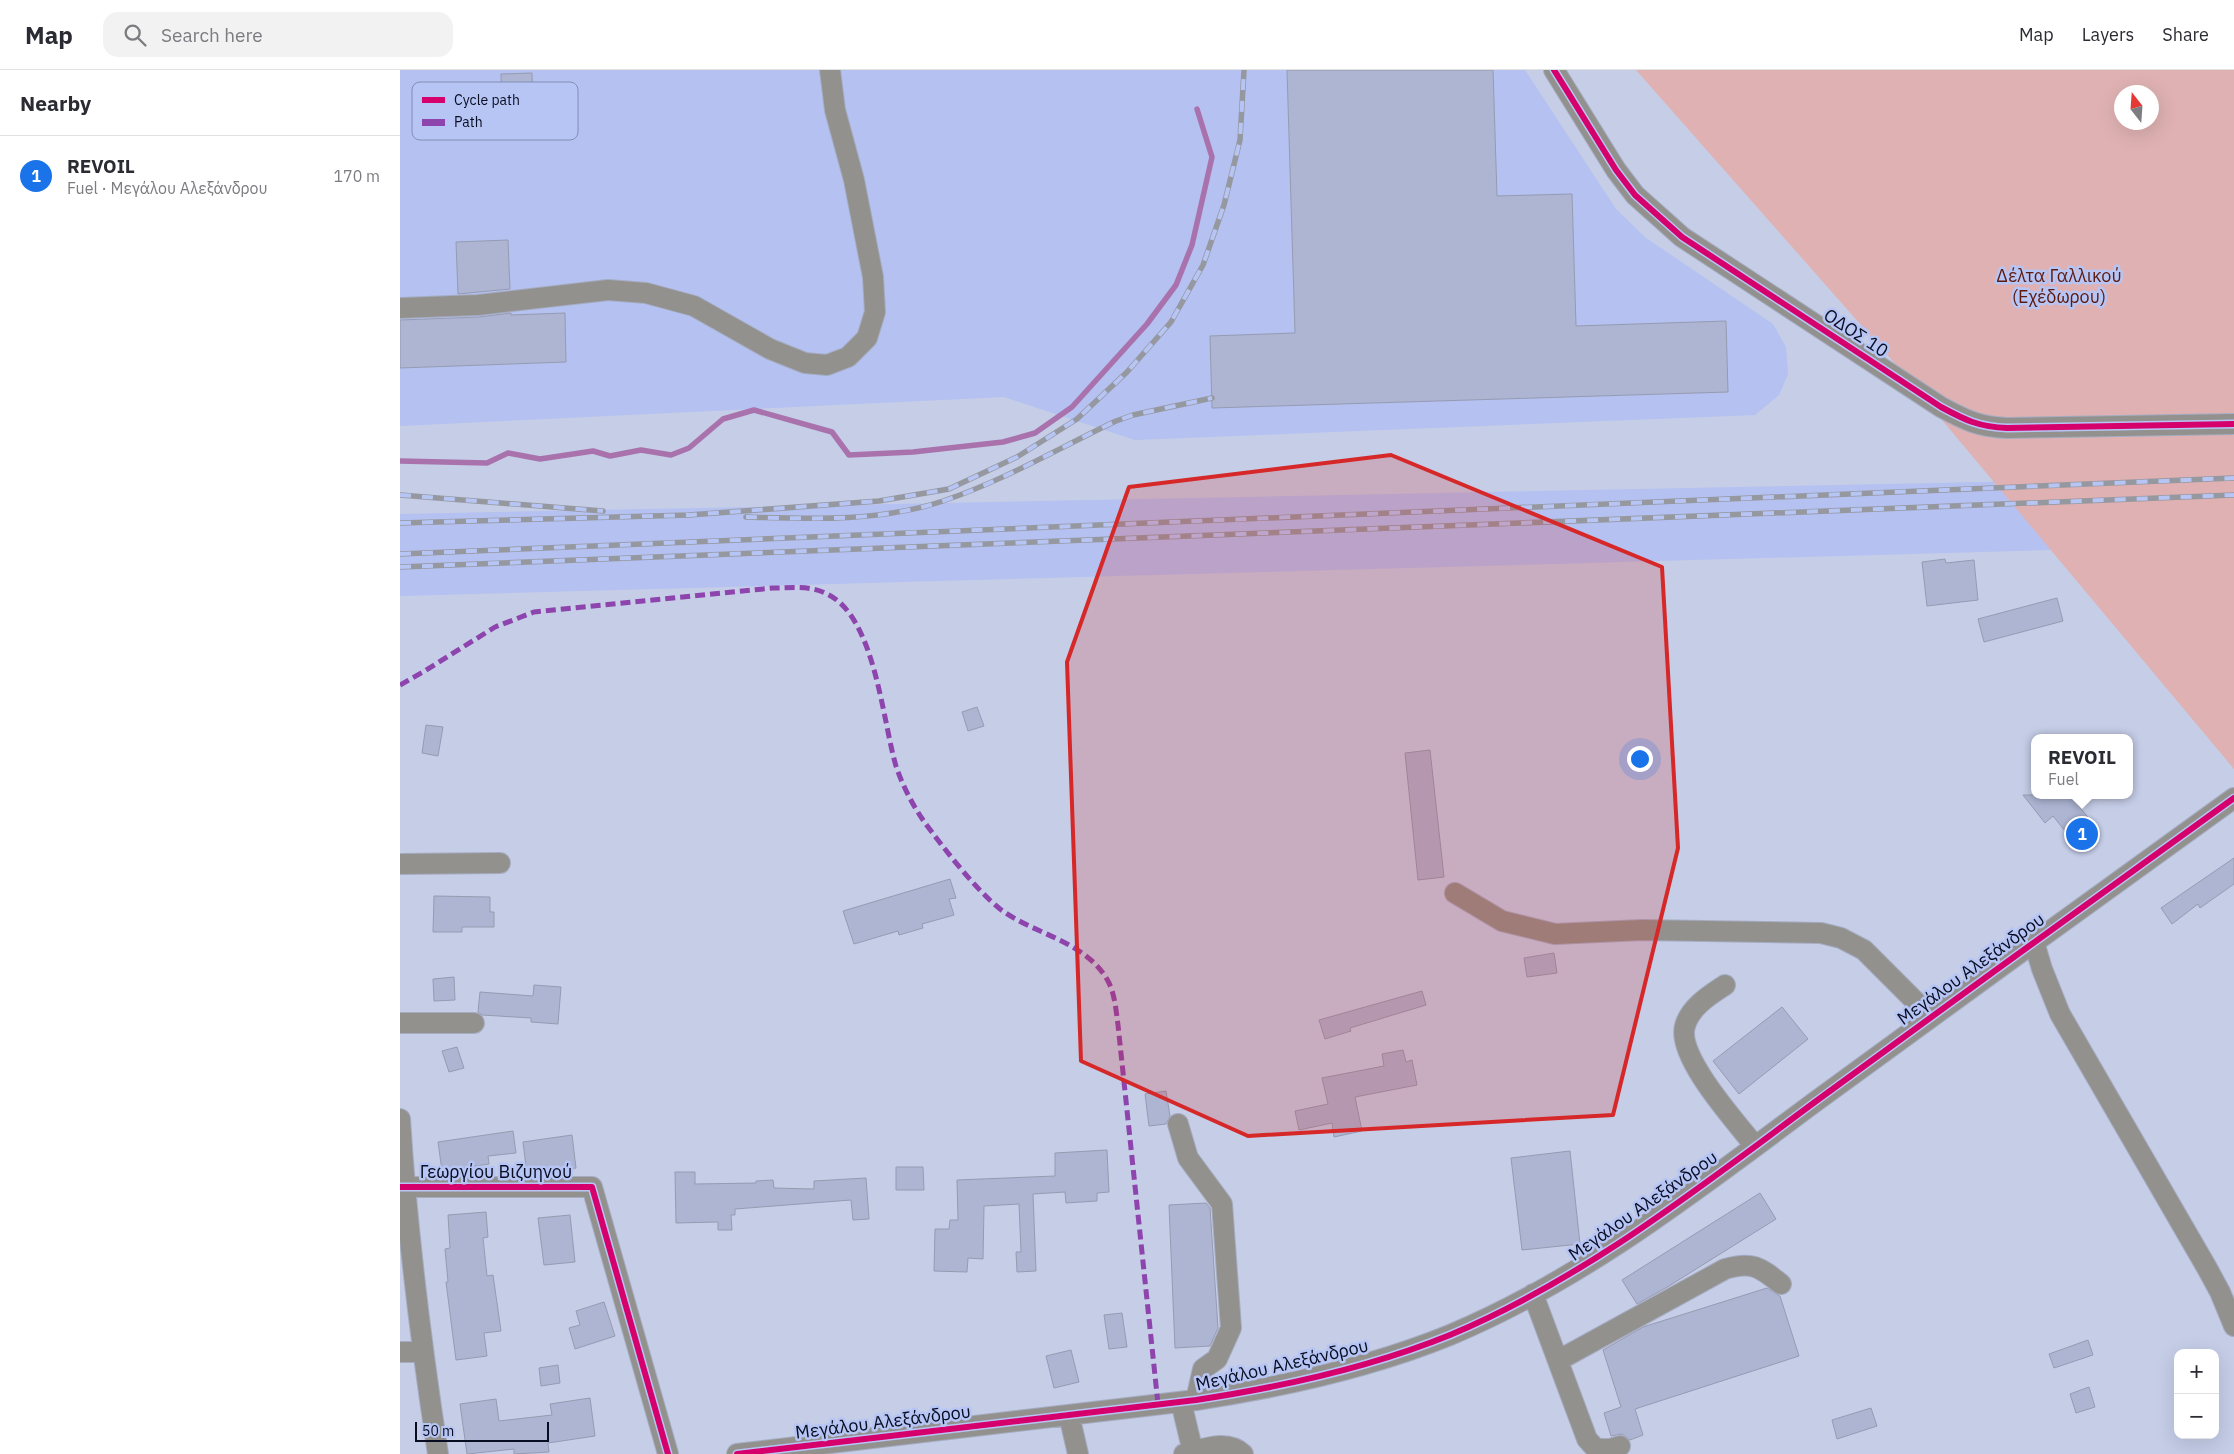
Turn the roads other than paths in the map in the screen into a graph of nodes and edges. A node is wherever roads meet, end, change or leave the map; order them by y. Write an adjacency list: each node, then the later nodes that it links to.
1 (830, 70): 3 (street)
2 (1554, 70): 4 (street, ΟΔΟΣ 10)
3 (400, 308)
4 (2234, 424)
5 (2234, 798): 9 (street, Μεγάλου Αλεξάνδρου)
6 (500, 863): 7 (street)
7 (400, 864)
8 (1455, 893): 11 (street)
9 (2034, 942): 11 (street, Μεγάλου Αλεξάνδρου); 20 (street)
10 (1725, 985): 16 (street)
11 (1931, 1018): 16 (street, Μεγάλου Αλεξάνδρου)
12 (400, 1023): 13 (street)
13 (474, 1023)
14 (400, 1119): 17 (street)
15 (1178, 1124): 24 (street)
16 (1755, 1146): 19 (street, Μεγάλου Αλεξάνδρου)
17 (402, 1187): 22 (street); 29 (street, Γεωργίου Βιζυηνού)
18 (1781, 1284): 23 (street)
19 (1533, 1294): 23 (street); 24 (street, Μεγάλου Αλεξάνδρου)
20 (2234, 1326)
21 (400, 1352): 22 (street)
22 (422, 1352): 28 (street)
23 (1559, 1360): 26 (street)
24 (1188, 1401): 25 (street, Μεγάλου Αλεξάνδρου); 27 (street)
25 (1069, 1415): 30 (street, Μεγάλου Αλεξάνδρου); 31 (street)
26 (1620, 1446)
27 (1188, 1453): 32 (street)
28 (438, 1454)
29 (668, 1454)
30 (737, 1454)
31 (1078, 1454)
32 (1243, 1454)

